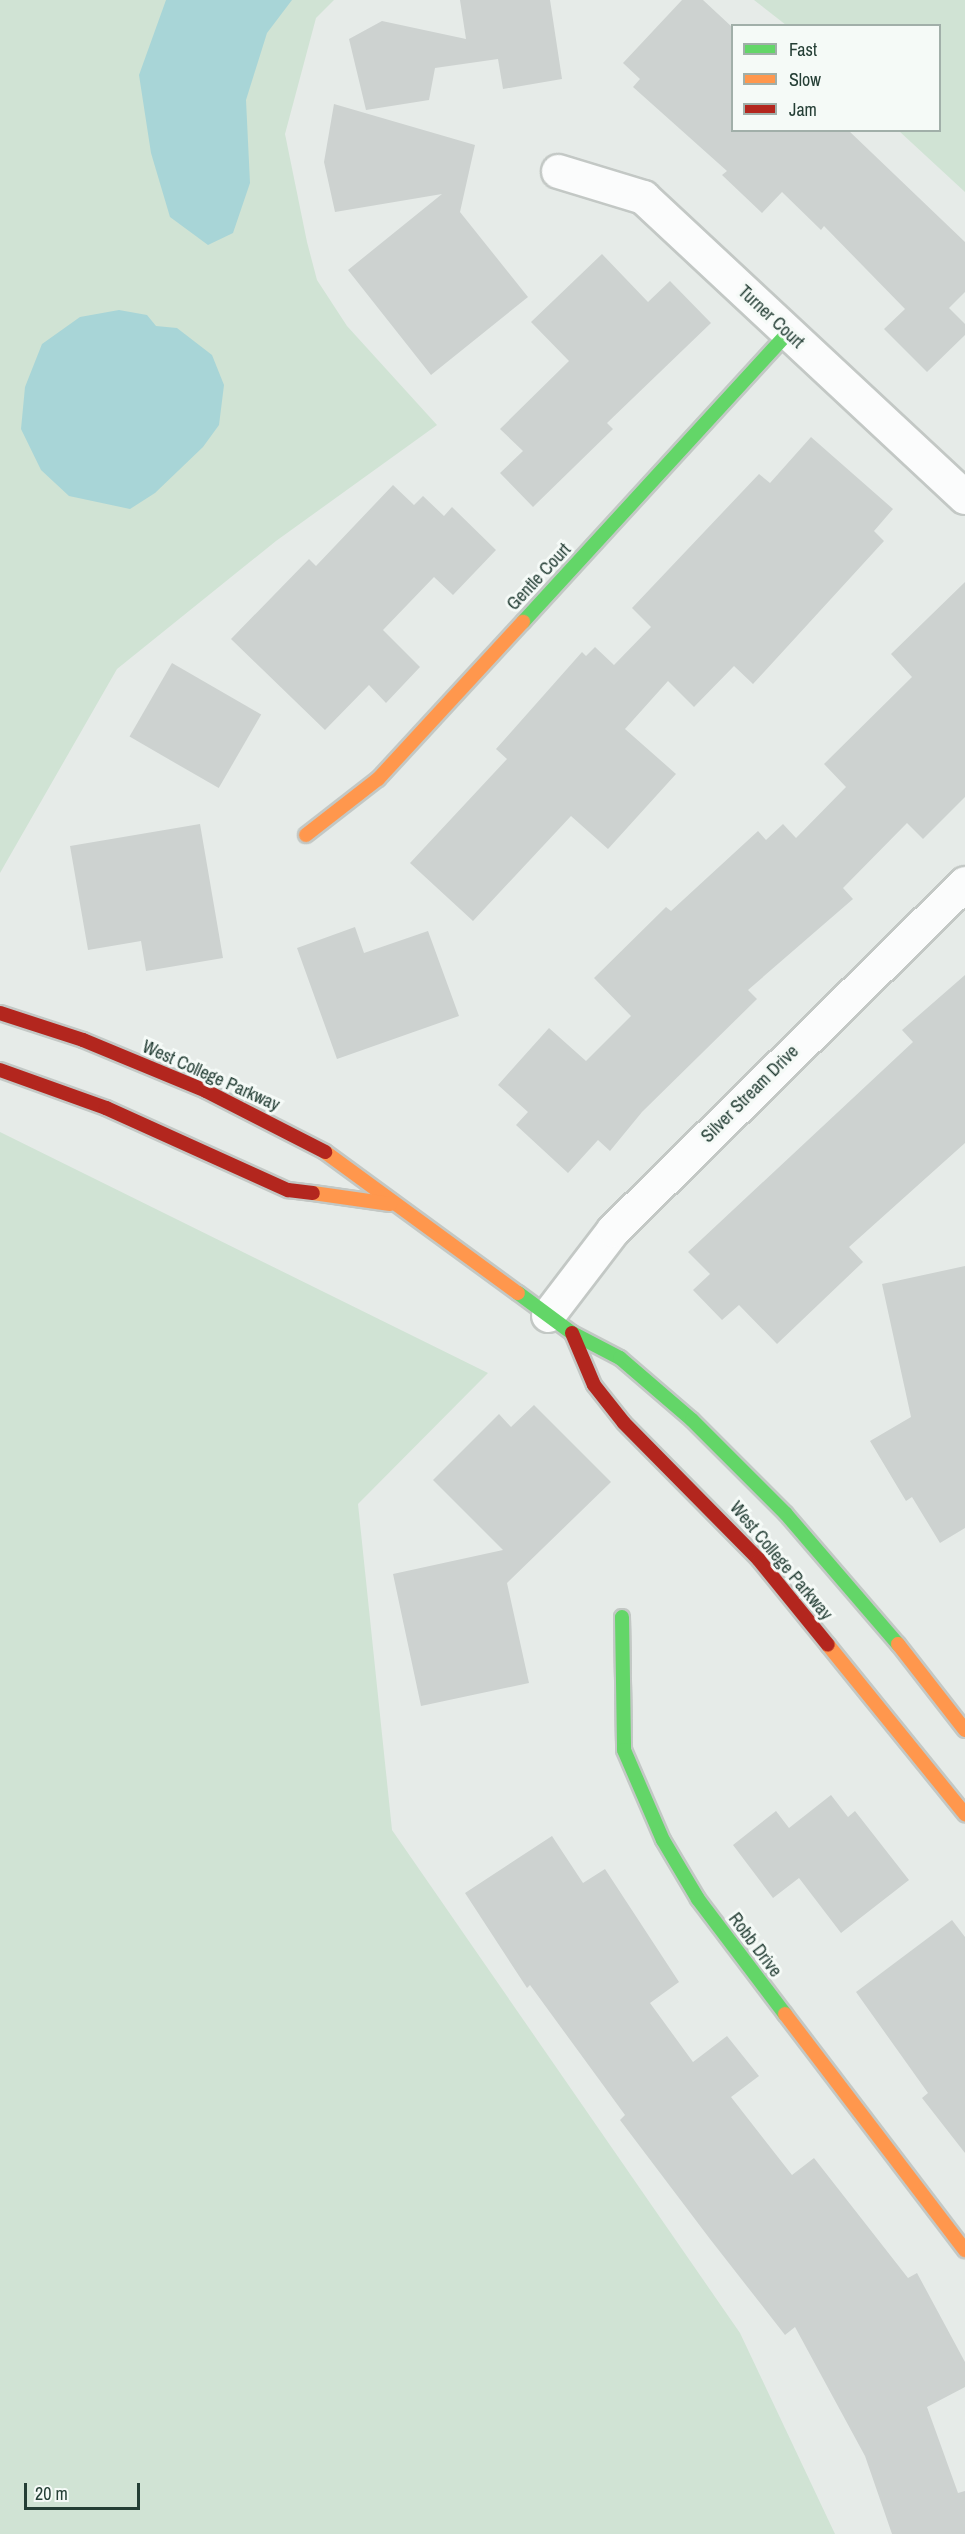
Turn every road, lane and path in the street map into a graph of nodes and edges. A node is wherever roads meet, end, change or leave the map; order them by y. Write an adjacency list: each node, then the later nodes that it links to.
1 (558, 171): 2 (street, Turner Court)
2 (788, 333): 3 (street, Turner Court); 4 (street, Gentle Court)
3 (965, 497)
4 (306, 835)
5 (965, 883): 9 (street, Silver Stream Drive)
6 (0, 1013): 8 (street, West College Parkway)
7 (0, 1070): 8 (street, West College Parkway)
8 (390, 1204): 9 (street, West College Parkway)
9 (560, 1324): 11 (street, West College Parkway); 12 (street, West College Parkway)
10 (622, 1617): 13 (street, Robb Drive)
11 (965, 1730)
12 (965, 1814)
13 (965, 2250)

